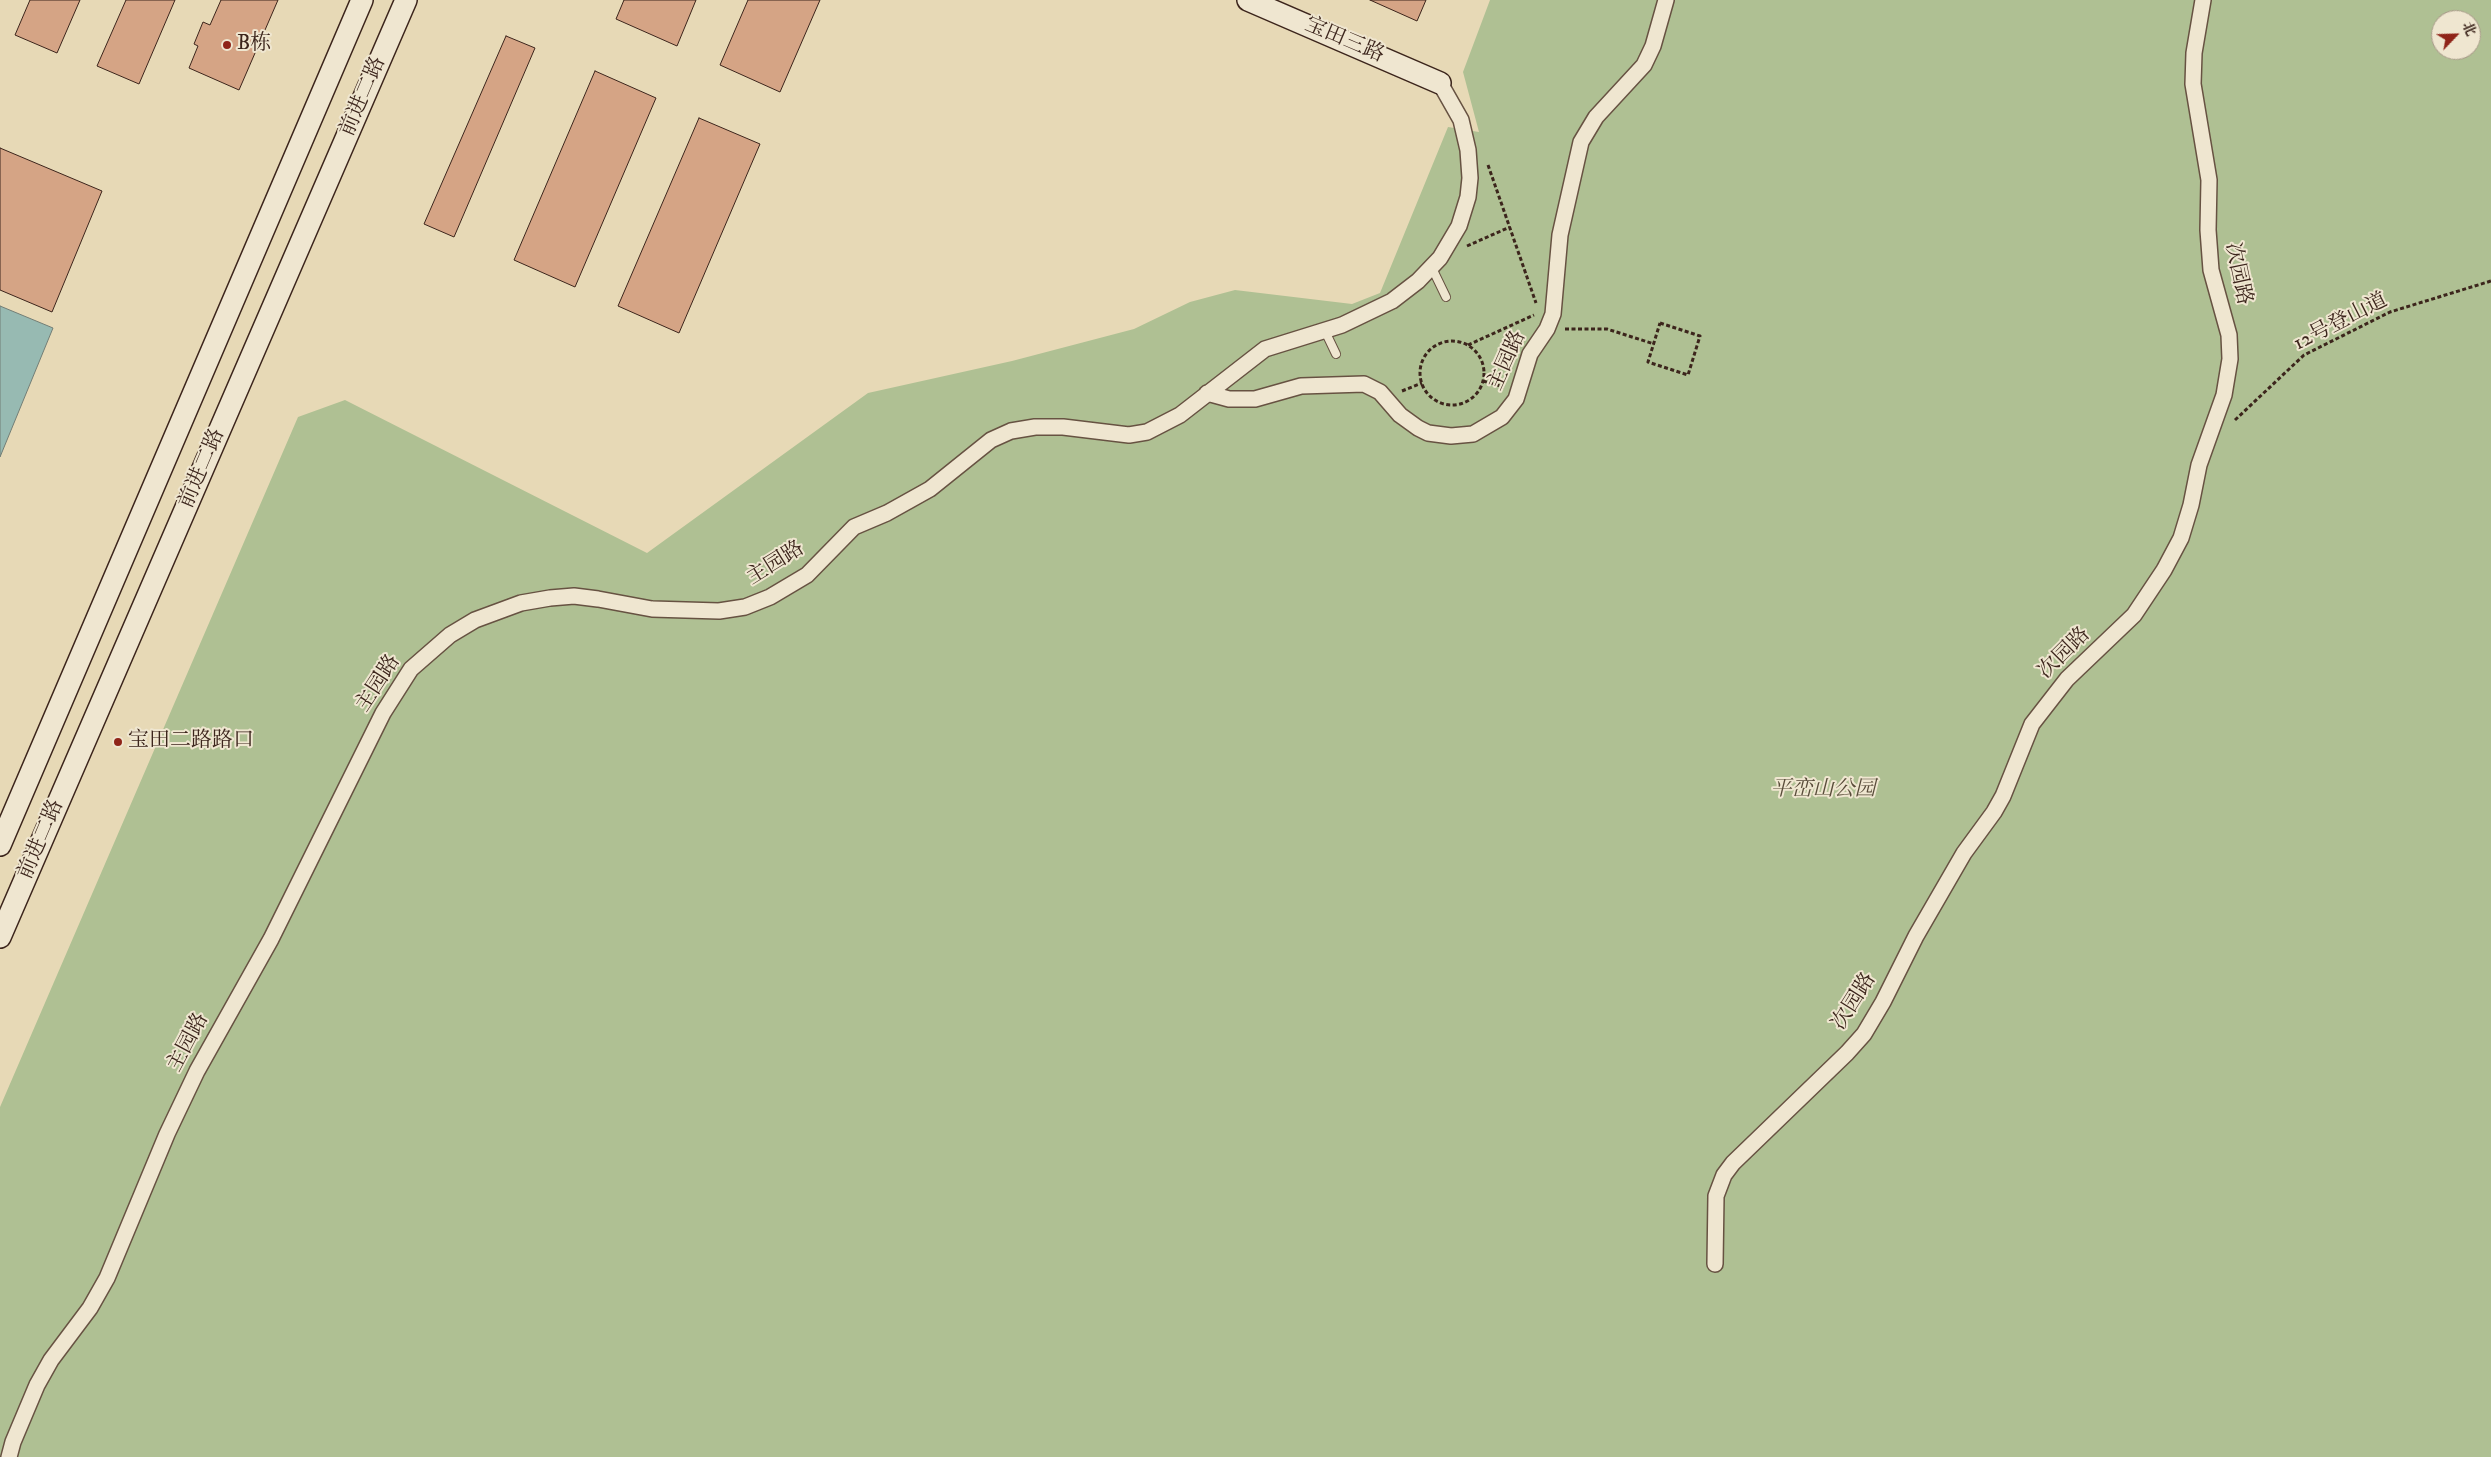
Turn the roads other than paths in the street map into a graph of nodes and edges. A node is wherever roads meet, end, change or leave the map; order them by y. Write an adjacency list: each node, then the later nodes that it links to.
1 (362, 0): 12 (main road, 前进二路)
2 (406, 0): 13 (main road, 前进二路)
3 (1248, 0): 6 (main road, 宝田三路)
4 (1666, 0): 11 (street, 主园路)
5 (2203, 0): 14 (street, 次园路)
6 (1440, 83): 7 (street, 主园路)
7 (1432, 268): 8 (lane); 9 (street, 主园路)
8 (1446, 297)
9 (1325, 330): 10 (lane); 11 (street, 主园路)
10 (1336, 354)
11 (1207, 393): 15 (street, 主园路)
12 (0, 845)
13 (0, 937)
14 (1715, 1264)
15 (9, 1457)

